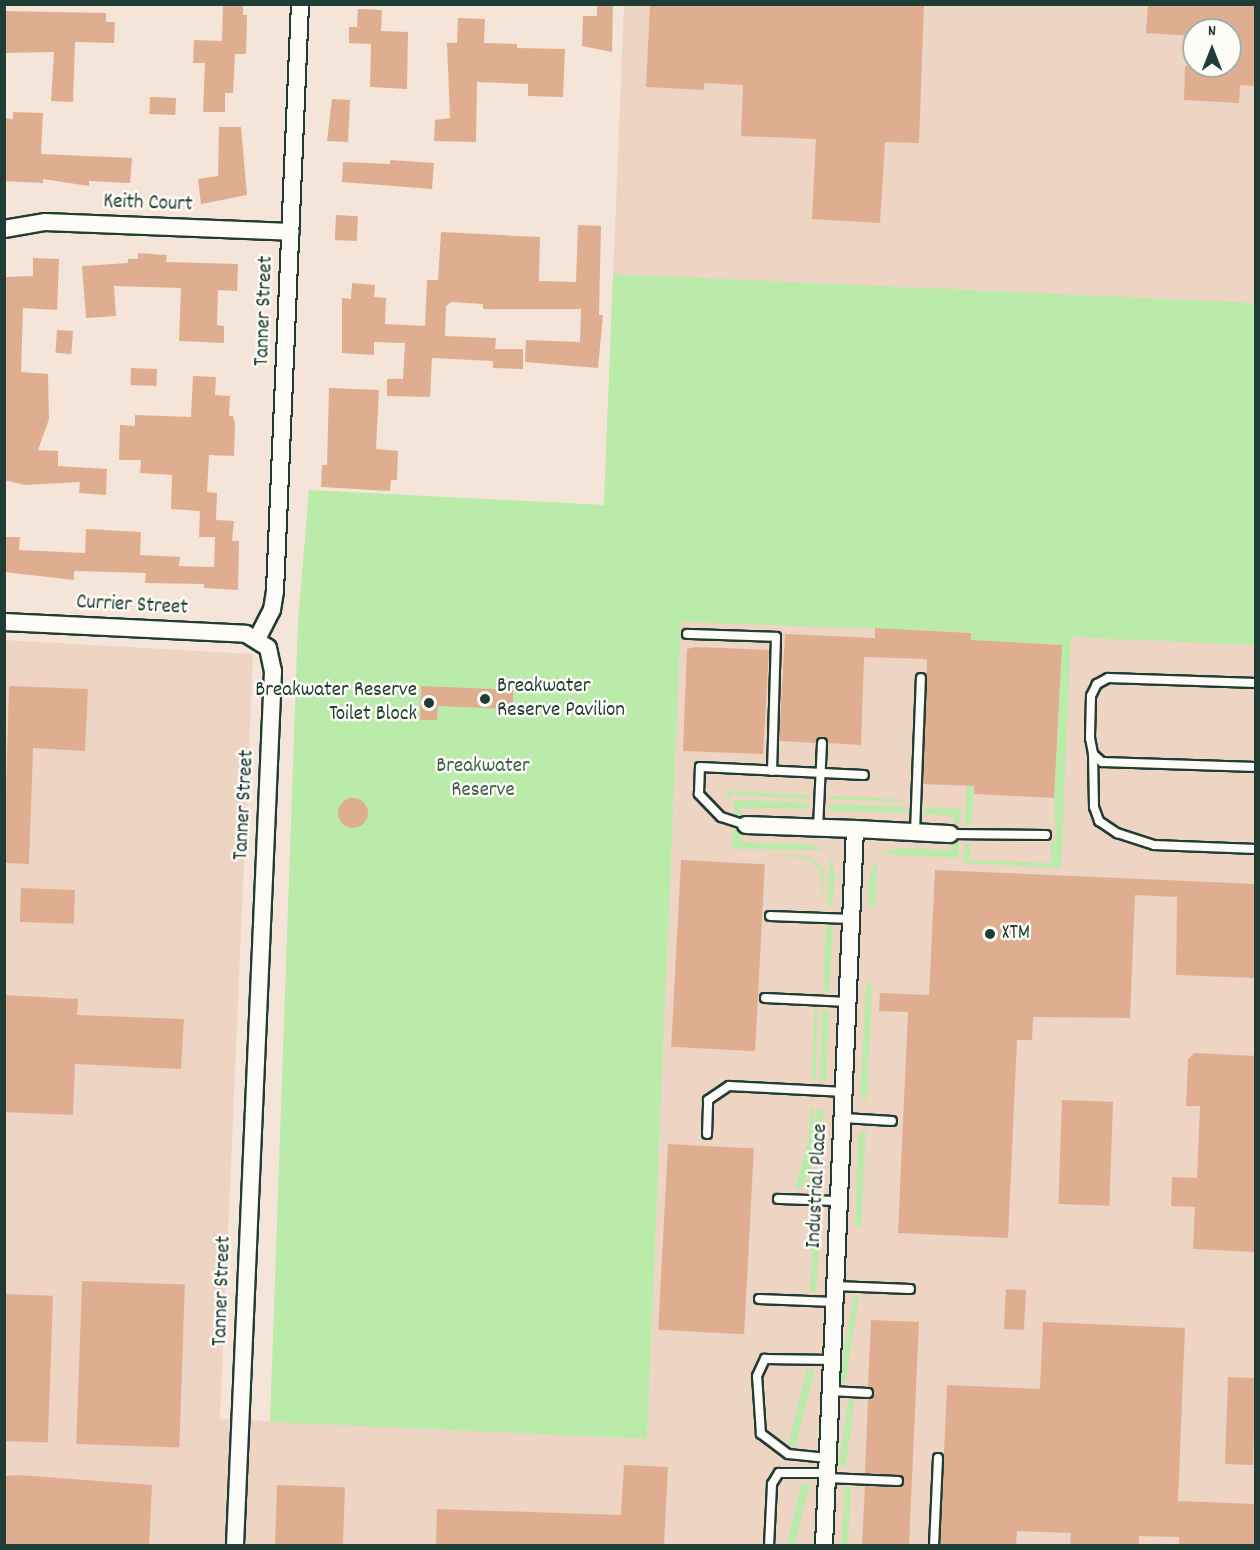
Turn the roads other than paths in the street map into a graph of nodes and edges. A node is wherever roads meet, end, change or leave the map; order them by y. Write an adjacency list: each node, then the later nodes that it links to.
1 (300, 4): 3 (street, Tanner Street)
2 (4, 229): 3 (street, Keith Court)
3 (291, 231): 6 (street, Tanner Street)
4 (4, 622): 6 (street, Currier Street)
5 (687, 634): 12 (lane)
6 (257, 639): 41 (street, Tanner Street)
7 (921, 678): 18 (lane)
8 (1256, 683): 10 (lane)
9 (822, 743): 13 (lane)
10 (1093, 754): 11 (lane); 21 (lane)
11 (1256, 767)
12 (772, 771): 13 (lane); 15 (lane)
13 (821, 774): 14 (lane); 16 (lane)
14 (864, 775)
15 (746, 825): 16 (street)
16 (818, 828): 17 (street)
17 (855, 829): 18 (street); 23 (street, Industrial Place)
18 (915, 832): 19 (street)
19 (950, 834): 20 (lane)
20 (1046, 836)
21 (1256, 849)
22 (770, 916): 23 (lane)
23 (851, 919): 25 (street, Industrial Place)
24 (765, 998): 25 (lane)
25 (848, 1002): 26 (street, Industrial Place)
26 (845, 1092): 27 (street, Industrial Place); 29 (lane)
27 (844, 1118): 28 (lane); 31 (street, Industrial Place)
28 (892, 1121)
29 (707, 1134)
30 (778, 1199): 31 (lane)
31 (839, 1201): 33 (street, Industrial Place)
32 (909, 1289): 33 (lane)
33 (835, 1294): 34 (lane); 35 (street, Industrial Place)
34 (759, 1299)
35 (832, 1360): 36 (street, Industrial Place); 39 (lane)
36 (830, 1391): 37 (lane); 39 (street, Industrial Place)
37 (868, 1393)
38 (938, 1458): 44 (lane)
39 (827, 1470): 40 (lane); 42 (lane); 43 (street, Industrial Place)
40 (898, 1481)
41 (235, 1545)
42 (769, 1545)
43 (824, 1545)
44 (934, 1545)

